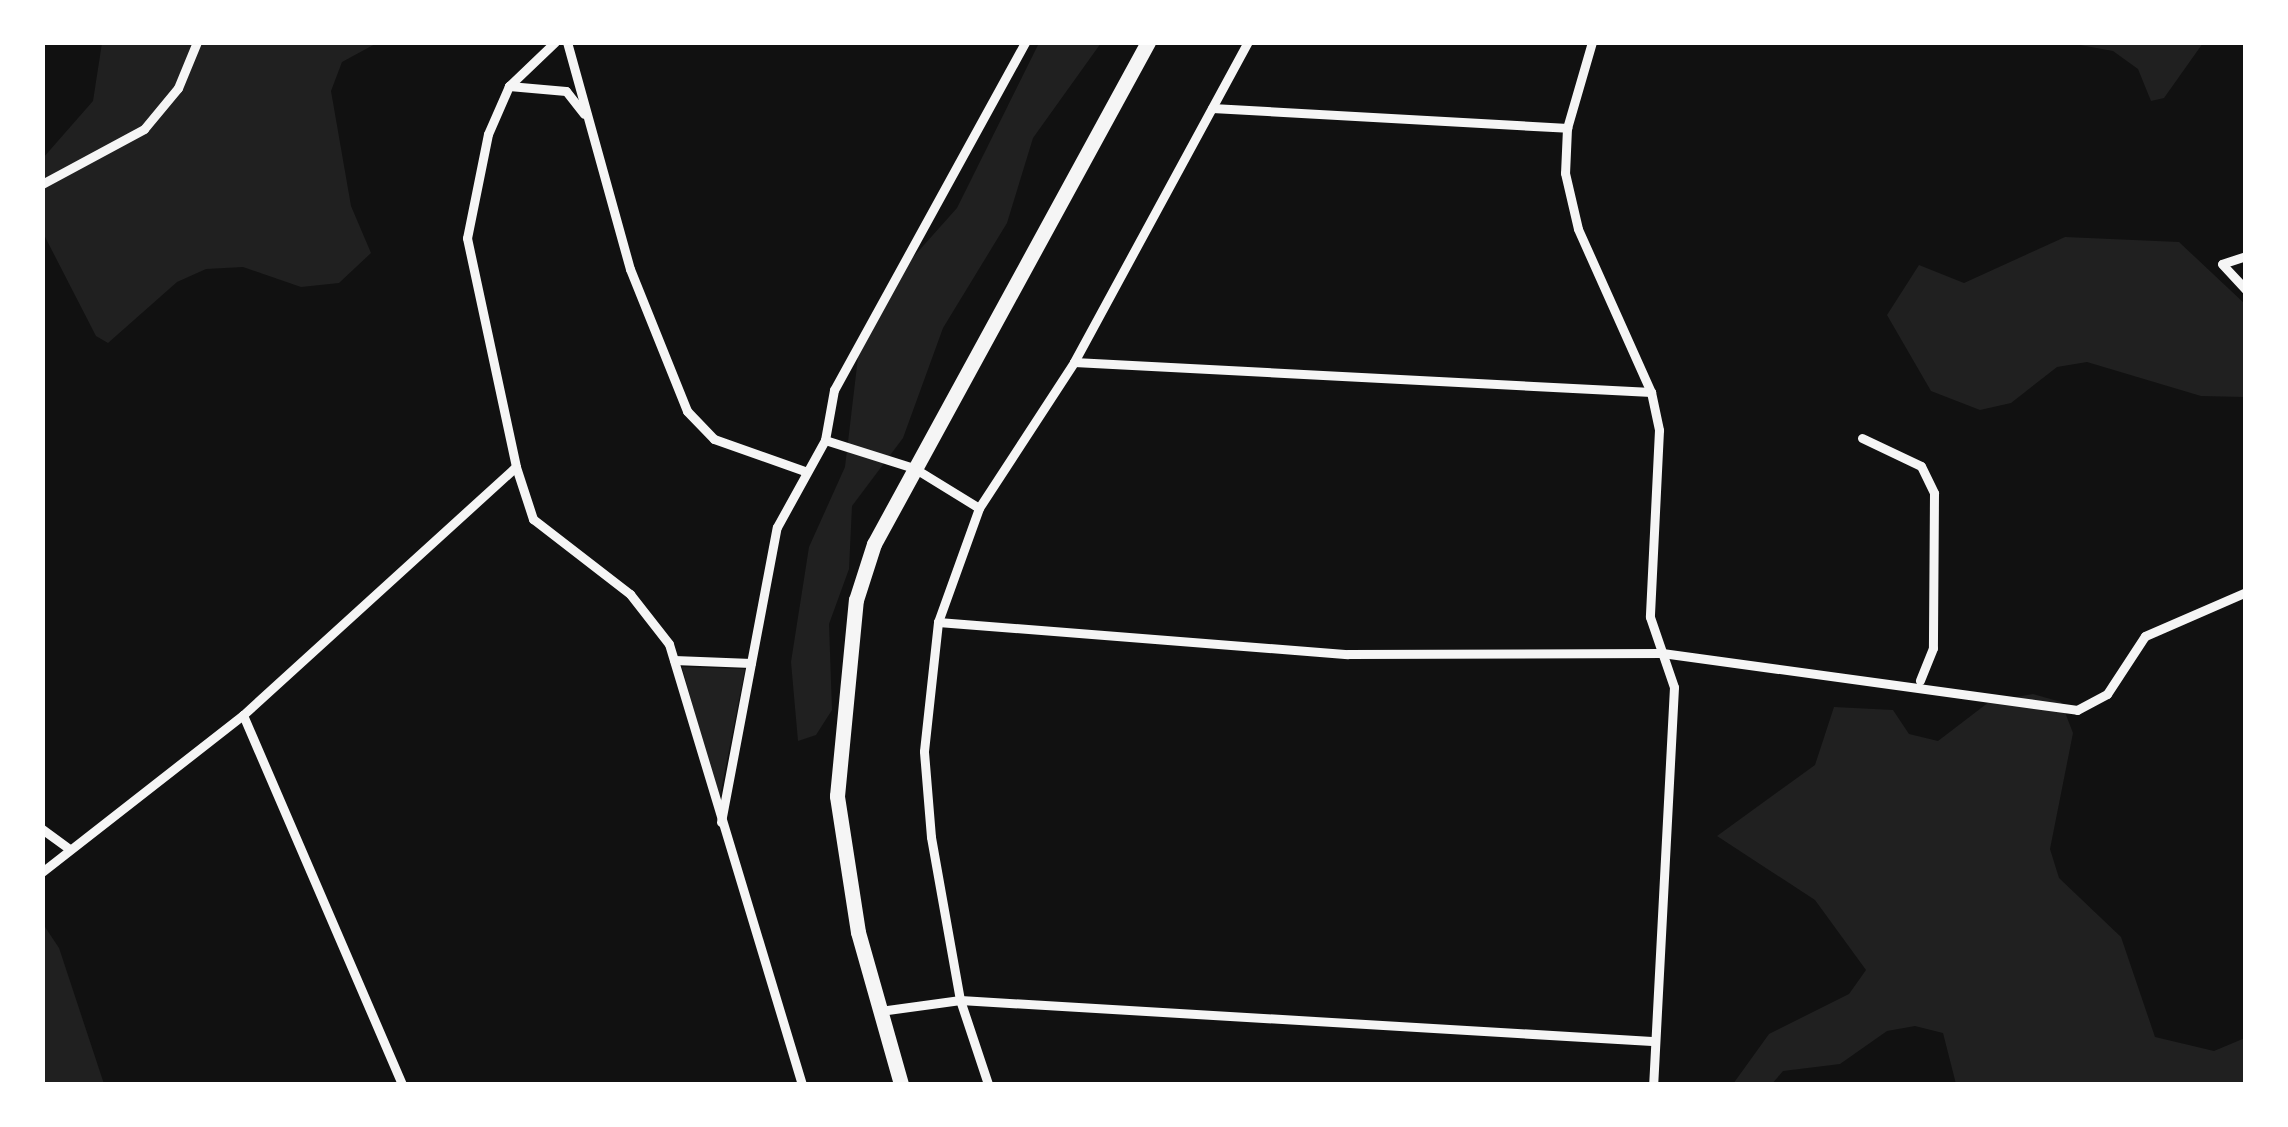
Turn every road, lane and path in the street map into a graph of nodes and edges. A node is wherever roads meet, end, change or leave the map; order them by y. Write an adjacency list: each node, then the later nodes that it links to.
1 (197, 42): 12 (street)
2 (555, 42): 8 (street)
3 (567, 42): 10 (street)
4 (1025, 42): 18 (street)
5 (1148, 42): 20 (main road)
6 (1248, 42): 9 (street)
7 (1592, 42): 11 (street)
8 (509, 86): 10 (street); 19 (street)
9 (1212, 108): 11 (street); 15 (street)
10 (589, 120): 21 (street)
11 (1567, 128): 16 (street)
12 (42, 184)
13 (2246, 256): 14 (street)
14 (2246, 290)
15 (1074, 362): 16 (street); 22 (street)
16 (1651, 392): 25 (street)
17 (1862, 438): 28 (street)
18 (824, 440): 20 (street); 21 (street)
19 (516, 467): 26 (street); 29 (street)
20 (914, 468): 22 (street); 35 (main road)
21 (805, 471): 27 (street)
22 (979, 508): 24 (street)
23 (2246, 592): 28 (street)
24 (938, 622): 25 (street); 34 (street)
25 (1662, 653): 28 (street); 36 (street)
26 (674, 660): 27 (street); 30 (street)
27 (751, 663): 30 (street)
28 (1920, 681)
29 (243, 715): 32 (street); 37 (street)
30 (721, 826): 38 (street)
31 (42, 830): 32 (street)
32 (68, 848): 33 (street)
33 (42, 872)
34 (960, 1000): 35 (street); 36 (street); 40 (street)
35 (880, 1011): 39 (main road)
36 (1652, 1041): 41 (street)
37 (402, 1084)
38 (802, 1084)
39 (901, 1084)
40 (988, 1084)
41 (1652, 1084)

